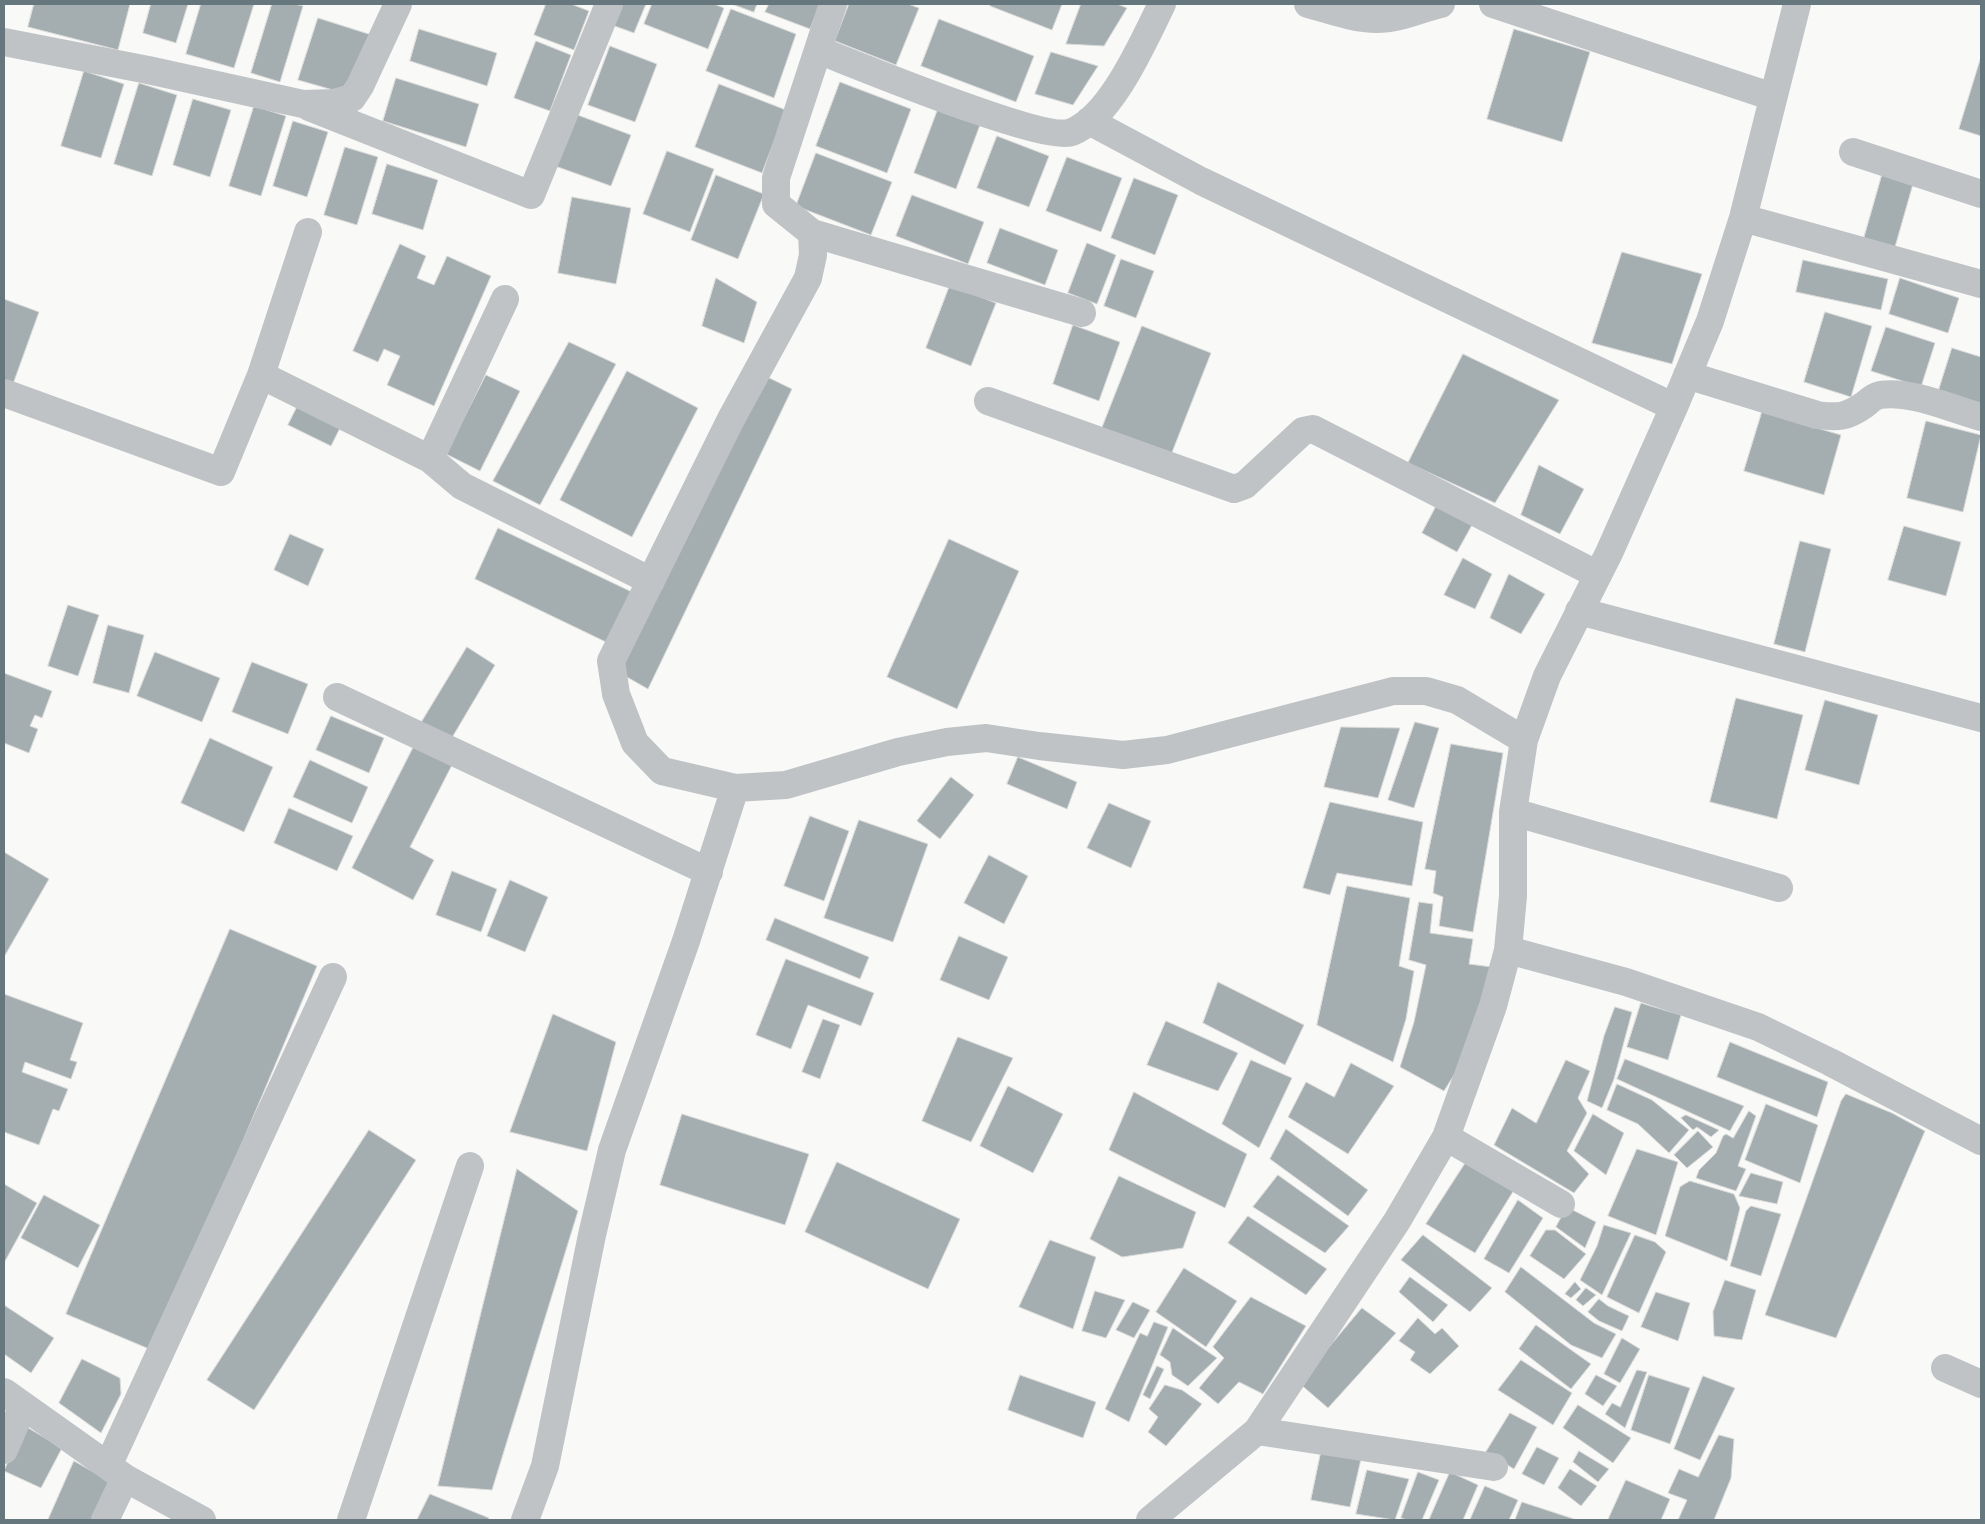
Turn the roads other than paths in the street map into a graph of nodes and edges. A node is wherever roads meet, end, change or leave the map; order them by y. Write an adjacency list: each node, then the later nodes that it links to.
1 (398, 4): 12 (street)
2 (610, 4): 12 (street)
3 (833, 4): 10 (street)
4 (1162, 4): 13 (street)
5 (1308, 4): 6 (street)
6 (1441, 4)
7 (1493, 4): 11 (street)
8 (1797, 4): 11 (street)
9 (4, 42): 12 (street)
10 (818, 50): 13 (street); 18 (street)
11 (1773, 97): 16 (street)
12 (303, 104)
13 (1089, 121): 26 (street)
14 (1853, 152): 15 (street)
15 (1981, 194)
16 (1743, 218): 19 (street); 23 (street)
17 (308, 232): 22 (street)
18 (812, 233): 21 (street); 30 (street)
19 (1981, 284)
20 (505, 300): 28 (street)
21 (1082, 313)
22 (261, 375): 24 (street); 28 (street)
23 (1687, 375): 26 (street); 27 (street)
24 (4, 393)
25 (988, 401): 29 (street)
26 (1674, 407): 29 (street)
27 (1981, 417)
28 (430, 459): 30 (street)
29 (1598, 575): 31 (street)
30 (651, 581): 35 (street)
31 (1579, 611): 33 (street); 34 (street)
32 (337, 697): 37 (street)
33 (1981, 718)
34 (1524, 740): 35 (street); 36 (street)
35 (735, 788): 37 (street)
36 (1513, 812): 38 (street); 39 (street)
37 (708, 872): 55 (street)
38 (1779, 888)
39 (1508, 950): 41 (street); 42 (street)
40 (333, 977): 51 (street)
41 (1446, 1137): 44 (street); 48 (street)
42 (1981, 1140)
43 (470, 1166): 54 (street)
44 (1561, 1204)
45 (1945, 1368): 46 (street)
46 (1981, 1384)
47 (14, 1399): 49 (street); 51 (street)
48 (1257, 1431): 50 (street); 56 (street)
49 (4, 1450)
50 (1494, 1467)
51 (117, 1472): 52 (street); 53 (street)
52 (105, 1520)
53 (202, 1520)
54 (351, 1520)
55 (525, 1520)
56 (1150, 1520)

